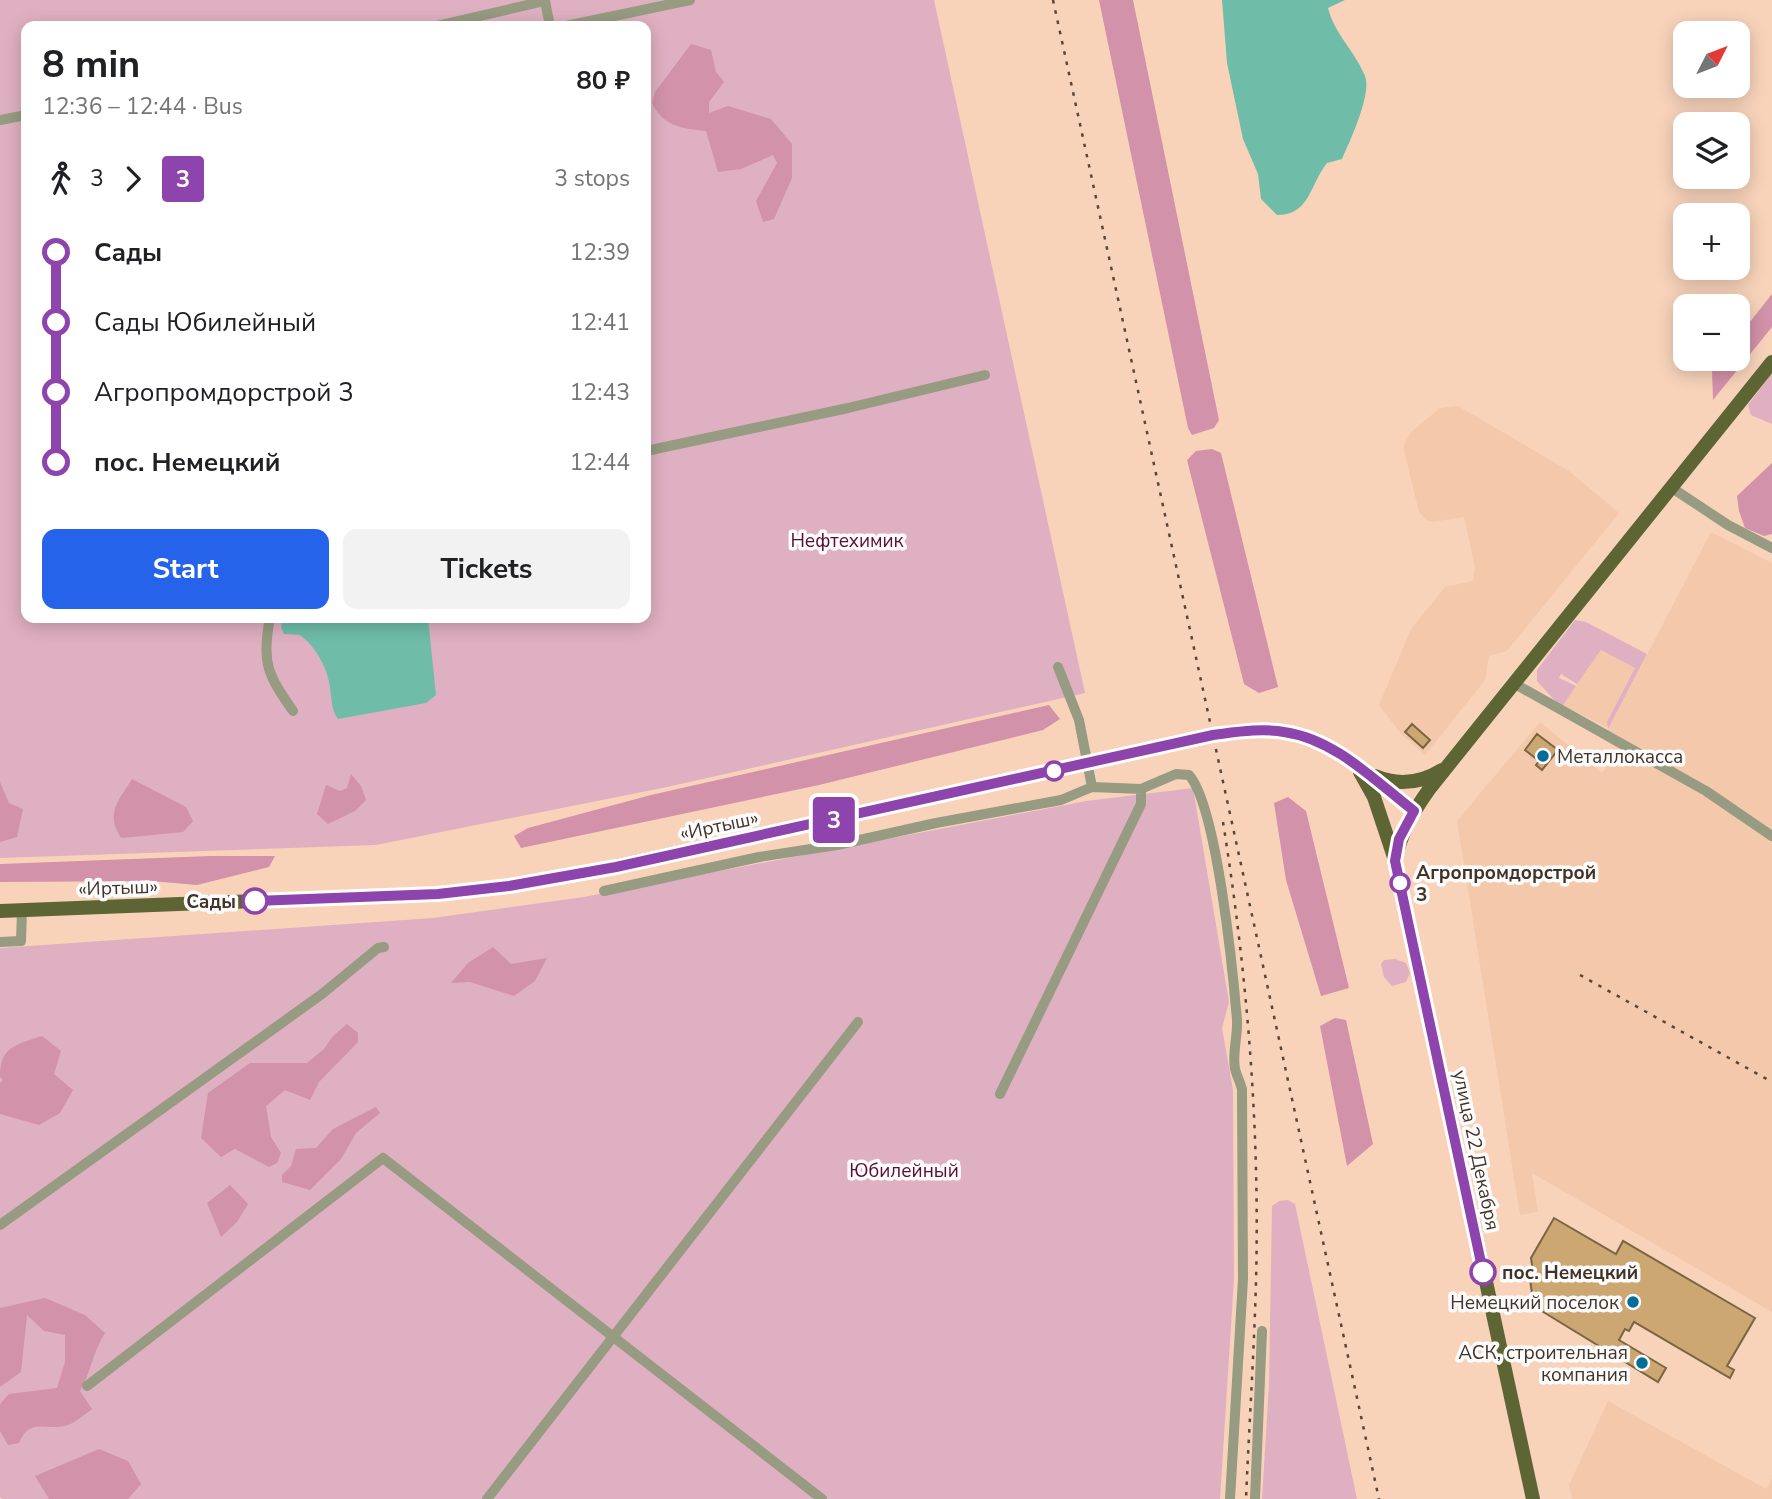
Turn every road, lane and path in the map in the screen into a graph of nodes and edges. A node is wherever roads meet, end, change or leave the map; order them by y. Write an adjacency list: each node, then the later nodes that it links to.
1 (690, 0): 4 (street)
2 (458, 21): 3 (street)
3 (550, 21)
4 (590, 21)
5 (21, 116): 6 (street)
6 (0, 120)
7 (1772, 362): 10 (main road, улица 22 Декабря)
8 (985, 376): 9 (street)
9 (651, 450)
10 (1672, 488): 11 (street); 14 (main road, улица 22 Декабря)
11 (1772, 548)
12 (269, 623): 15 (street)
13 (1058, 667): 16 (street)
14 (1515, 684): 18 (main road, улица 22 Декабря); 22 (street)
15 (293, 711)
16 (1087, 763): 17 (main road, «Иртыш»); 19 (street); 25 (main road, «Иртыш»)
17 (1354, 765): 18 (main road); 21 (main road, «Иртыш»); 23 (main road)
18 (1449, 765): 21 (main road, улица 22 Декабря)
19 (1092, 786): 20 (street); 24 (street)
20 (1141, 789): 30 (street); 37 (street)
21 (1414, 811): 23 (main road, улица 22 Декабря)
22 (1772, 836)
23 (1395, 861): 39 (main road, улица 22 Декабря)
24 (604, 891)
25 (22, 910): 26 (main road, «Иртыш»); 27 (street)
26 (0, 911)
27 (0, 942)
28 (384, 947): 31 (street)
29 (858, 1022): 33 (street)
30 (1000, 1094)
31 (0, 1225)
32 (1262, 1331): 38 (street)
33 (615, 1336): 34 (street); 35 (street); 36 (street)
34 (87, 1386)
35 (487, 1499)
36 (822, 1499)
37 (1230, 1499)
38 (1255, 1499)
39 (1533, 1499)

